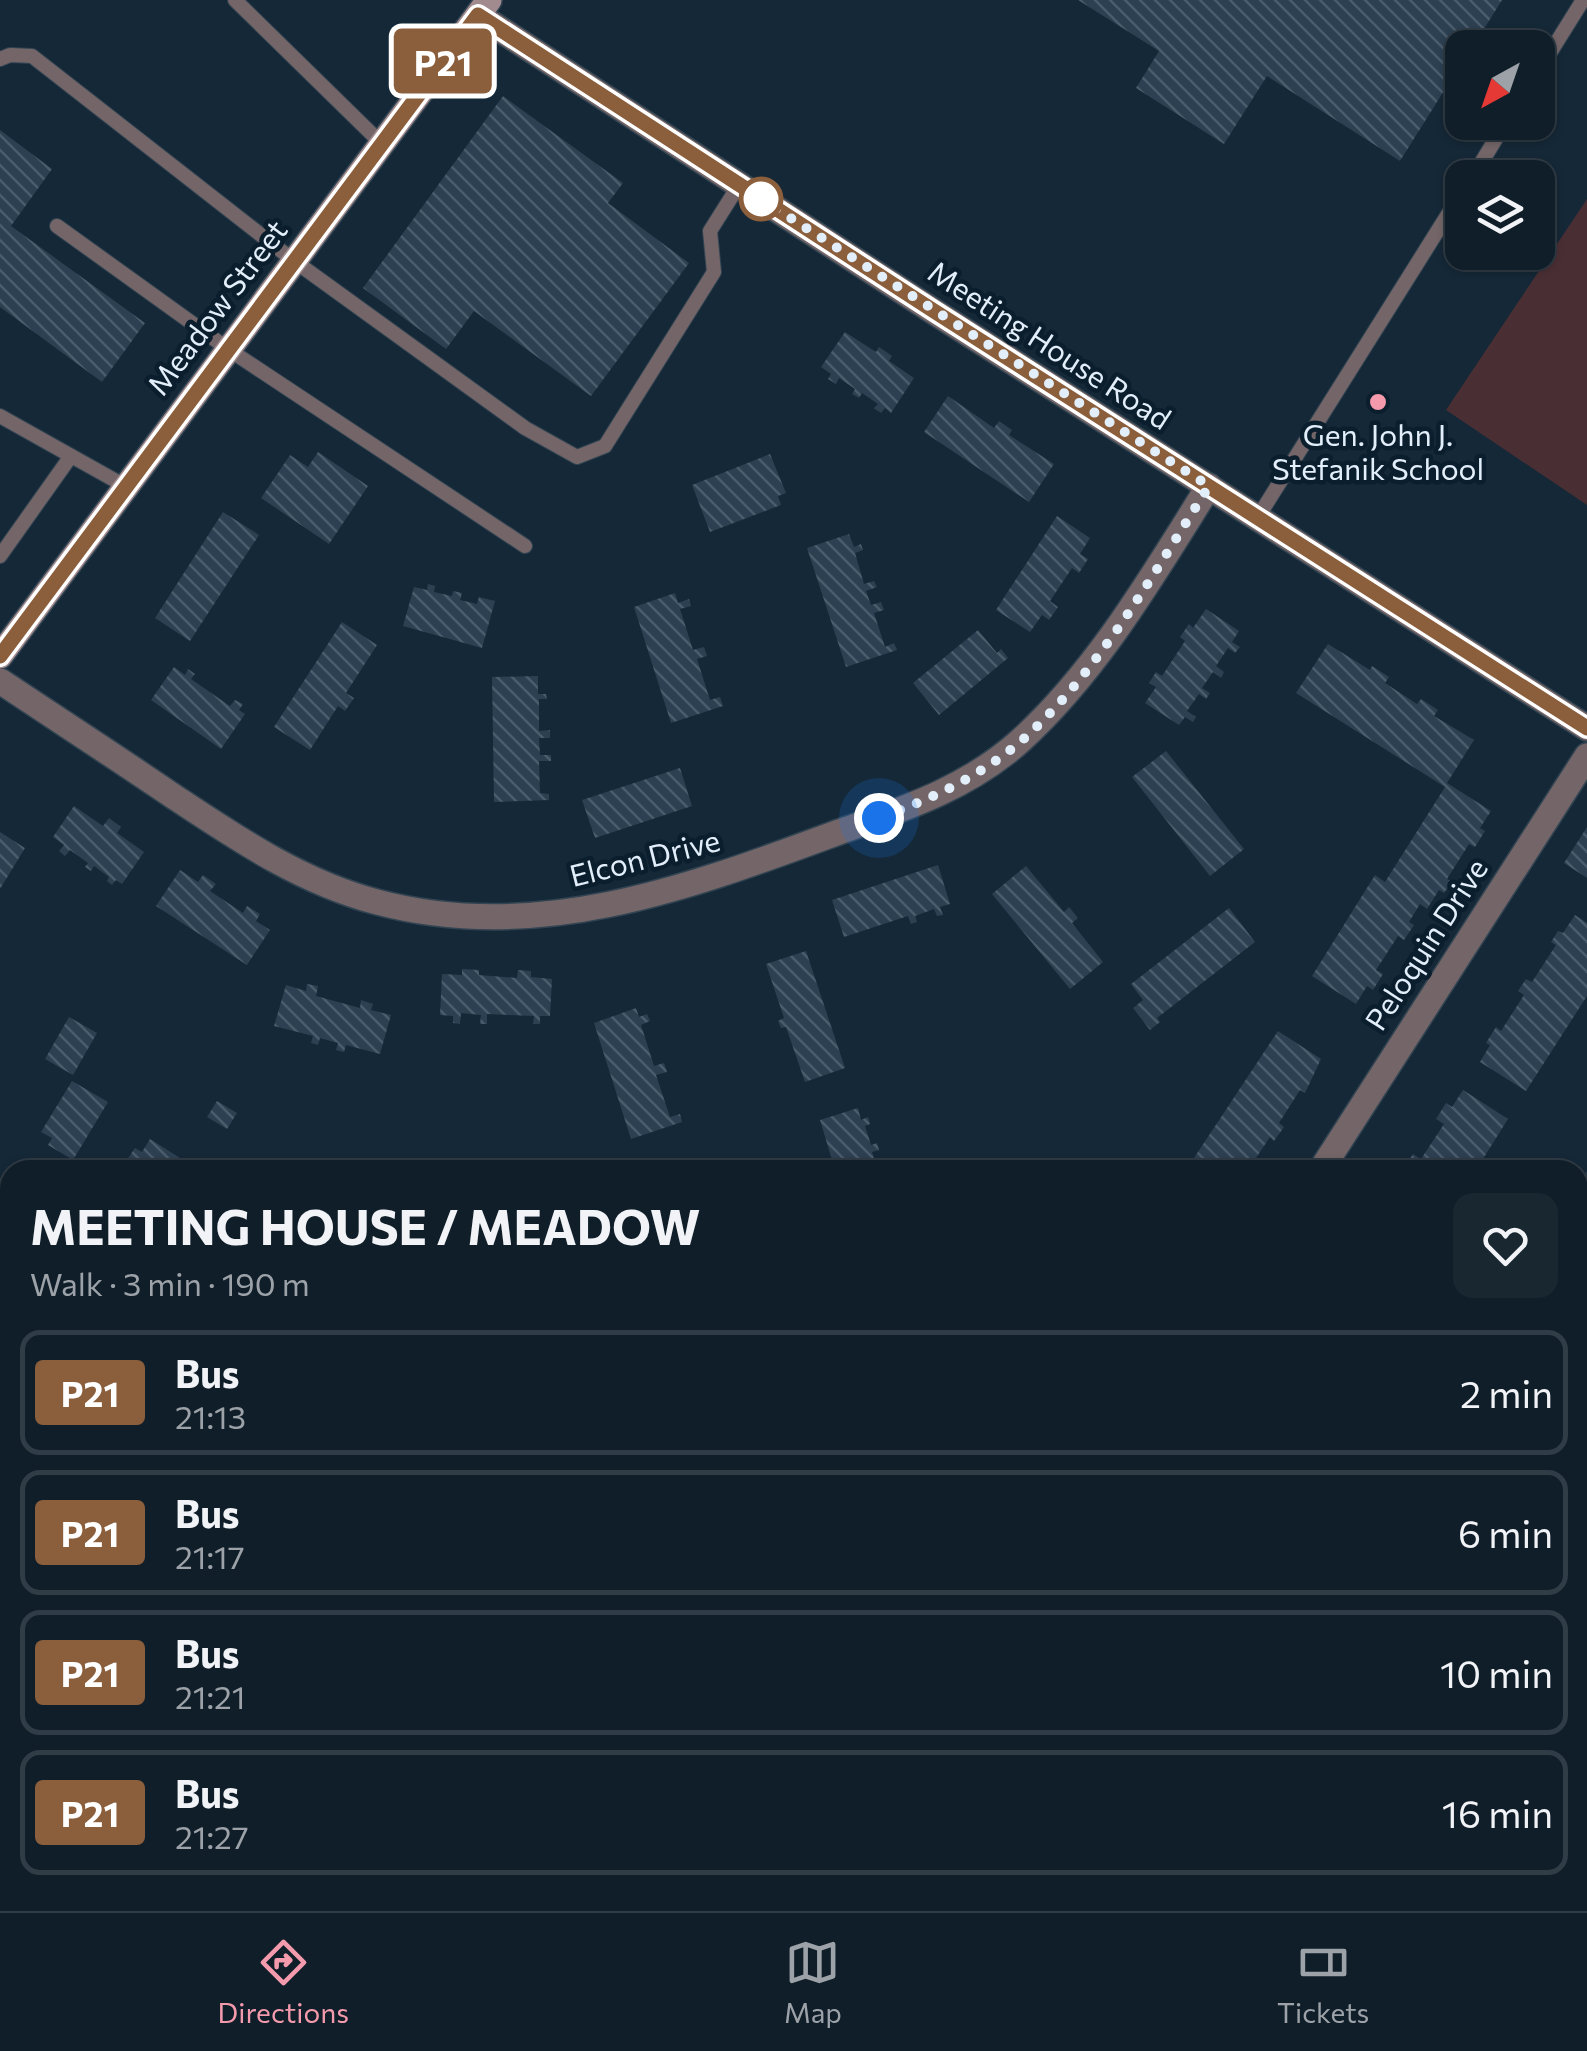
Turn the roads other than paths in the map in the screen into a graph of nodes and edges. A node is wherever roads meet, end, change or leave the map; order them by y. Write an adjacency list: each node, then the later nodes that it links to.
1 (236, 0): 6 (lane)
2 (1583, 0): 4 (lane)
3 (484, 7): 6 (main road, Meadow Street); 7 (street, Meeting House Road)
4 (1555, 45)
5 (0, 59): 10 (lane)
6 (381, 143): 10 (main road, Meadow Street)
7 (738, 185): 10 (lane); 15 (street, Meeting House Road)
8 (1445, 220): 16 (lane)
9 (57, 226): 11 (lane)
10 (293, 260): 11 (main road, Meadow Street)
11 (228, 348): 14 (main road, Meadow Street); 17 (lane)
12 (0, 416): 13 (lane)
13 (71, 456): 14 (lane); 18 (lane)
14 (126, 486): 19 (main road, Meadow Street)
15 (1209, 486): 16 (street, Meeting House Road); 20 (street, Elcon Drive)
16 (1258, 518): 21 (street, Meeting House Road)
17 (525, 546)
18 (0, 556)
19 (0, 656)
20 (0, 681)
21 (1587, 728)
22 (1587, 756): 23 (street, Peloquin Drive)
23 (1327, 1160)

